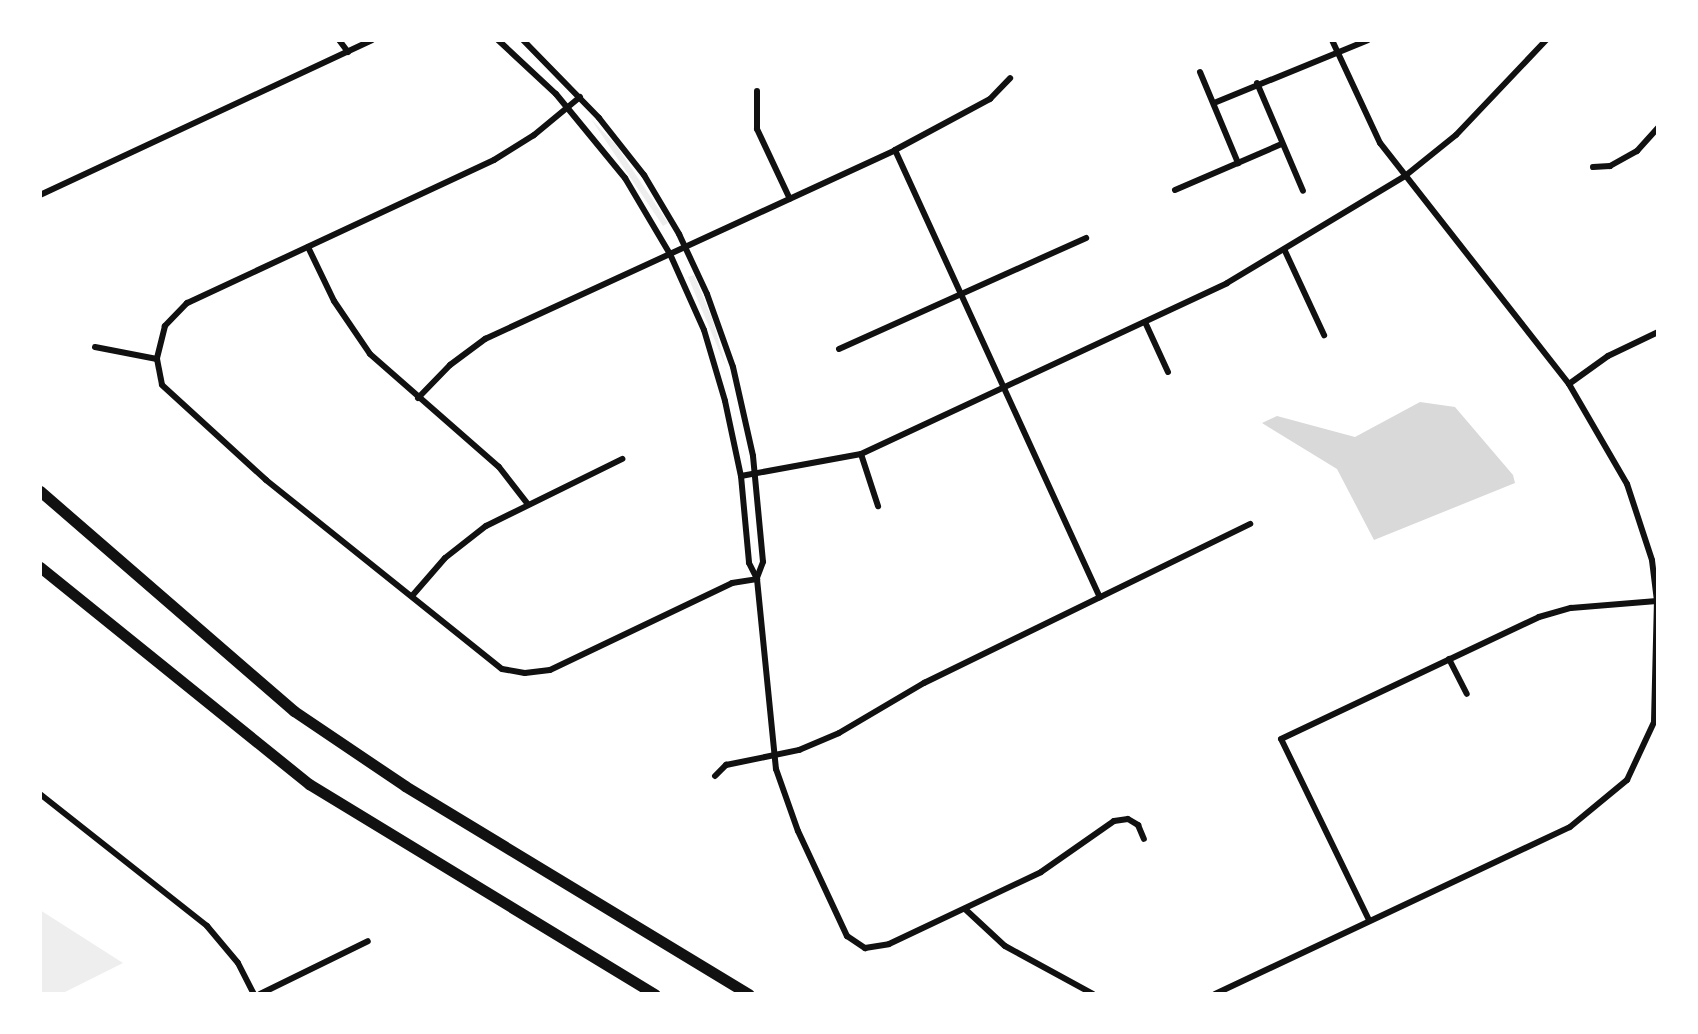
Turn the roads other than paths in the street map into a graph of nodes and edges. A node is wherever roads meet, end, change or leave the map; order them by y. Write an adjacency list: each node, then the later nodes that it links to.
1 (339, 40): 8 (street)
2 (372, 40): 8 (street)
3 (498, 40): 16 (street)
4 (523, 40): 14 (street)
5 (1332, 40): 9 (street)
6 (1368, 40): 9 (street)
7 (1546, 40): 22 (street)
8 (348, 52): 25 (street)
9 (1338, 53): 12 (street); 22 (street)
10 (1200, 72): 15 (street)
11 (1010, 78): 19 (street)
12 (1257, 83): 15 (street); 18 (street)
13 (758, 91): 26 (street)
14 (580, 97): 16 (street); 29 (street)
15 (1214, 103): 20 (street)
16 (568, 108): 28 (street); 31 (street)
17 (1658, 128): 21 (street)
18 (1282, 144): 20 (street); 24 (street)
19 (895, 150): 26 (street); 32 (street)
20 (1238, 163): 23 (street)
21 (1593, 166)
22 (1406, 176): 30 (street); 40 (street)
23 (1175, 190)
24 (1303, 191)
25 (40, 195)
26 (790, 198): 29 (street)
27 (1086, 238): 32 (street)
28 (308, 247): 38 (street); 42 (street)
29 (685, 248): 31 (street); 45 (street)
30 (1285, 252): 33 (street); 35 (street)
31 (670, 254): 42 (street); 46 (street)
32 (962, 296): 37 (street); 41 (street)
33 (1145, 322): 39 (street); 41 (street)
34 (1658, 332): 40 (street)
35 (1324, 336)
36 (94, 347): 38 (street)
37 (839, 349)
38 (157, 359): 53 (street)
39 (1168, 372)
40 (1569, 384): 55 (street)
41 (1005, 388): 43 (street); 54 (street)
42 (418, 398): 48 (street)
43 (862, 454): 45 (street); 49 (street)
44 (622, 459): 48 (street)
45 (756, 474): 46 (street); 52 (street)
46 (740, 476): 52 (street)
47 (40, 491): 67 (highway)
48 (526, 503): 53 (street)
49 (878, 506)
50 (1250, 524): 54 (street)
51 (40, 567): 66 (highway)
52 (757, 579): 53 (street); 58 (street)
53 (412, 596)
54 (1100, 597): 58 (street)
55 (1656, 601): 56 (street); 63 (street)
56 (1449, 659): 57 (street); 63 (street)
57 (1467, 694)
58 (773, 755): 59 (street); 62 (street)
59 (715, 776)
60 (40, 794): 65 (street)
61 (1144, 839): 62 (street)
62 (965, 910): 68 (street)
63 (1369, 920): 69 (street)
64 (368, 942): 65 (street)
65 (257, 994)
66 (655, 994)
67 (749, 994)
68 (1094, 994)
69 (1215, 994)

